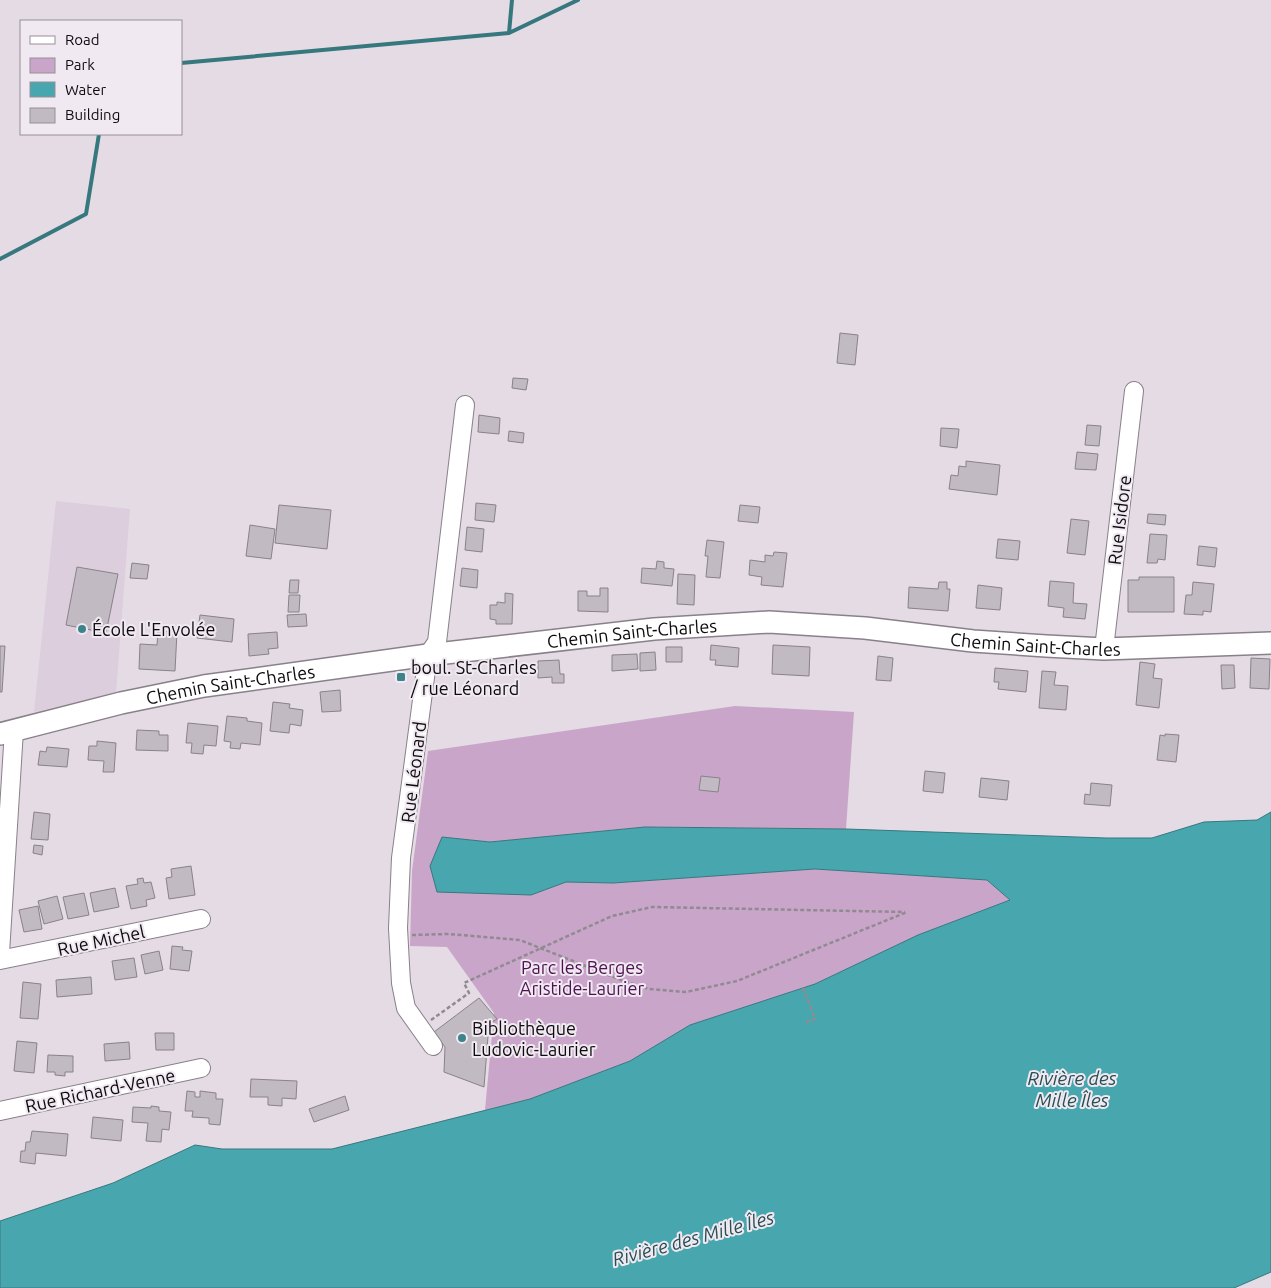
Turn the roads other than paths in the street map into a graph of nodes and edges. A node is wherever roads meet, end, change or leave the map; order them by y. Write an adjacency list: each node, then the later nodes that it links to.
1 (1134, 391): 4 (street, Rue Isidore)
2 (465, 405): 5 (street, Rue Léonard)
3 (1271, 643): 4 (main road, Chemin Saint-Charles)
4 (1104, 649): 5 (main road, Chemin Saint-Charles)
5 (428, 655): 6 (main road, Chemin Saint-Charles); 10 (street, Rue Léonard)
6 (7, 732): 8 (street)
7 (201, 919): 9 (street, Rue Michel)
8 (0, 953)
9 (0, 960)
10 (433, 1046)
11 (200, 1068): 12 (street, Rue Richard-Venne)
12 (0, 1111)

